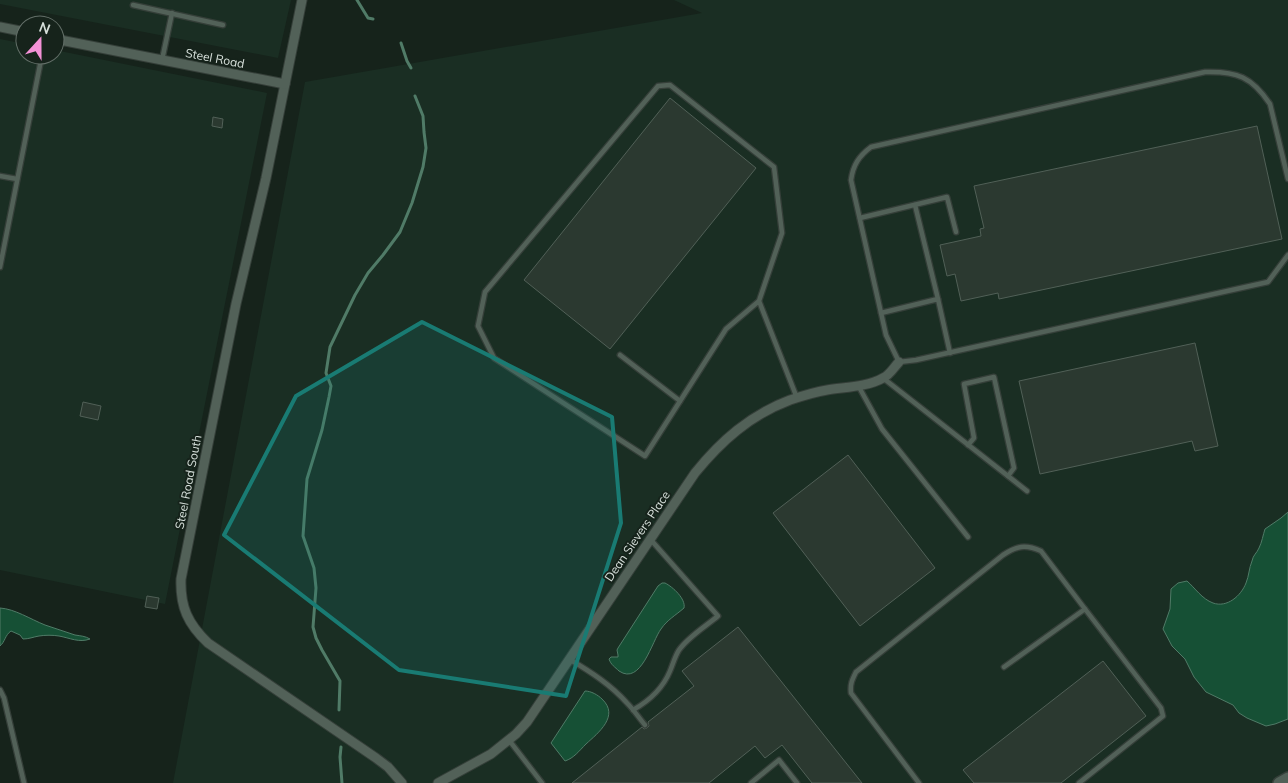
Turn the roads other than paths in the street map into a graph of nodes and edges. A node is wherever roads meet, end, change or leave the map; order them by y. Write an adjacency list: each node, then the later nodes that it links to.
1 (302, 0): 10 (street)
2 (132, 5): 3 (lane)
3 (172, 14): 4 (lane); 8 (lane)
4 (223, 25)
5 (0, 27): 6 (street)
6 (15, 30)
7 (65, 40): 8 (street, Steel Road)
8 (162, 60): 10 (street, Steel Road)
9 (40, 65): 12 (lane)
10 (286, 84): 43 (street, Steel Road South)
11 (0, 176): 12 (lane)
12 (18, 179): 18 (lane)
13 (1288, 179): 15 (lane)
14 (915, 205): 15 (lane); 16 (lane); 20 (lane)
15 (860, 218): 21 (lane)
16 (956, 232)
17 (1288, 256): 22 (lane)
18 (0, 267)
19 (759, 300): 27 (lane); 28 (lane); 28 (lane)
20 (938, 300): 21 (lane); 22 (lane)
21 (882, 313): 24 (lane)
22 (950, 353): 24 (lane)
23 (620, 355): 28 (lane)
24 (899, 362): 25 (street, Dean Sievers Place)
25 (883, 378): 26 (street, Dean Sievers Place); 29 (lane)
26 (858, 385): 27 (street, Dean Sievers Place); 32 (lane)
27 (797, 398): 33 (street, Dean Sievers Place)
28 (680, 402)
29 (968, 445): 30 (lane); 30 (lane)
30 (1008, 476): 31 (lane)
31 (1027, 491)
32 (968, 537)
33 (650, 539): 35 (street, Dean Sievers Place); 38 (lane)
34 (1085, 609): 36 (lane); 48 (lane); 49 (lane)
35 (570, 659): 38 (lane); 40 (street, Dean Sievers Place)
36 (1004, 667)
37 (0, 690): 42 (lane)
38 (633, 710): 39 (lane)
39 (645, 725)
40 (509, 740): 44 (street, Dean Sievers Place); 45 (lane)
41 (1288, 778): 50 (street)
42 (24, 783)
43 (402, 783)
44 (438, 783)
45 (542, 783)
46 (750, 783): 47 (lane)
47 (797, 783)
48 (918, 783)
49 (1079, 783)
50 (1279, 783)

